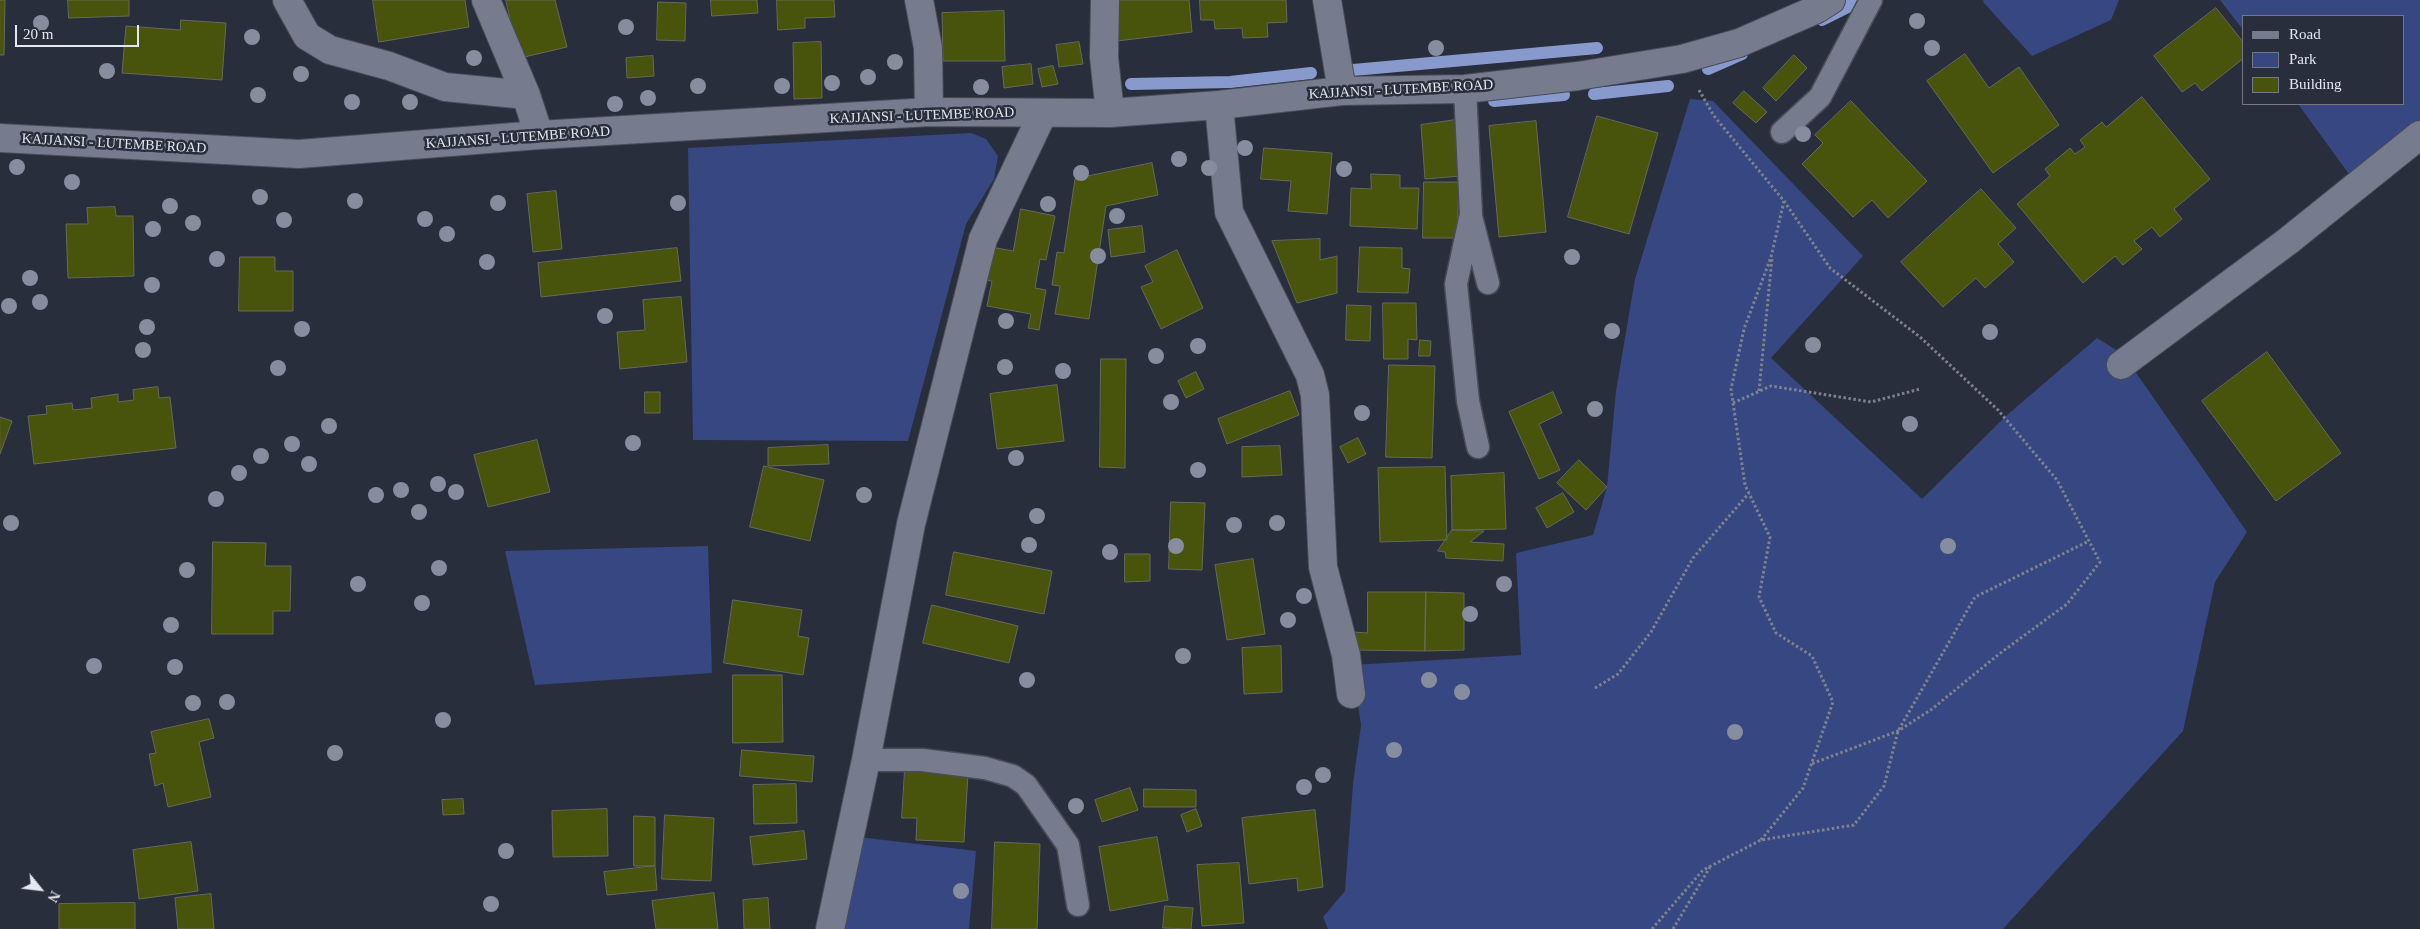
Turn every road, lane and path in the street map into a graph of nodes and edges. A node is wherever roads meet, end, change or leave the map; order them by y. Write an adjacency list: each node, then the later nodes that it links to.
1 (287, 0): 11 (street)
2 (486, 0): 11 (street)
3 (918, 0): 13 (street)
4 (1105, 0): 15 (street)
5 (1327, 0): 10 (street)
6 (1831, 0): 8 (street, KAJJANSI - LUTEMBE ROAD)
7 (1871, 0): 16 (lane)
8 (1682, 59): 9 (street, KAJJANSI - LUTEMBE ROAD); 20 (path)
9 (1465, 90): 10 (street, KAJJANSI - LUTEMBE ROAD); 21 (lane)
10 (1342, 91): 12 (street, KAJJANSI - LUTEMBE ROAD)
11 (526, 95): 17 (street)
12 (1219, 106): 15 (street, KAJJANSI - LUTEMBE ROAD); 32 (street)
13 (929, 112): 14 (street, KAJJANSI - LUTEMBE ROAD); 17 (street, KAJJANSI - LUTEMBE ROAD)
14 (1043, 113): 15 (street, KAJJANSI - LUTEMBE ROAD); 34 (street)
15 (1110, 113)
16 (1782, 132)
17 (539, 135): 19 (street, KAJJANSI - LUTEMBE ROAD)
18 (2420, 135): 24 (street)
19 (0, 138)
20 (1784, 201): 22 (path); 30 (path)
21 (1471, 214): 23 (lane); 28 (lane)
22 (1773, 248): 26 (path); 27 (path)
23 (1488, 283)
24 (2121, 365)
25 (1920, 389): 26 (path)
26 (1759, 391): 27 (path)
27 (1733, 403): 29 (path)
28 (1478, 447)
29 (1749, 494): 31 (path); 35 (path)
30 (2089, 540): 33 (path); 33 (path)
31 (1595, 688)
32 (1351, 694)
33 (1898, 730): 35 (path); 36 (path)
34 (866, 760): 38 (lane); 39 (street)
35 (1811, 764): 36 (path)
36 (1760, 840): 37 (path)
37 (1711, 866): 40 (path); 41 (path)
38 (1078, 905)
39 (830, 929)
40 (1652, 929)
41 (1673, 929)

